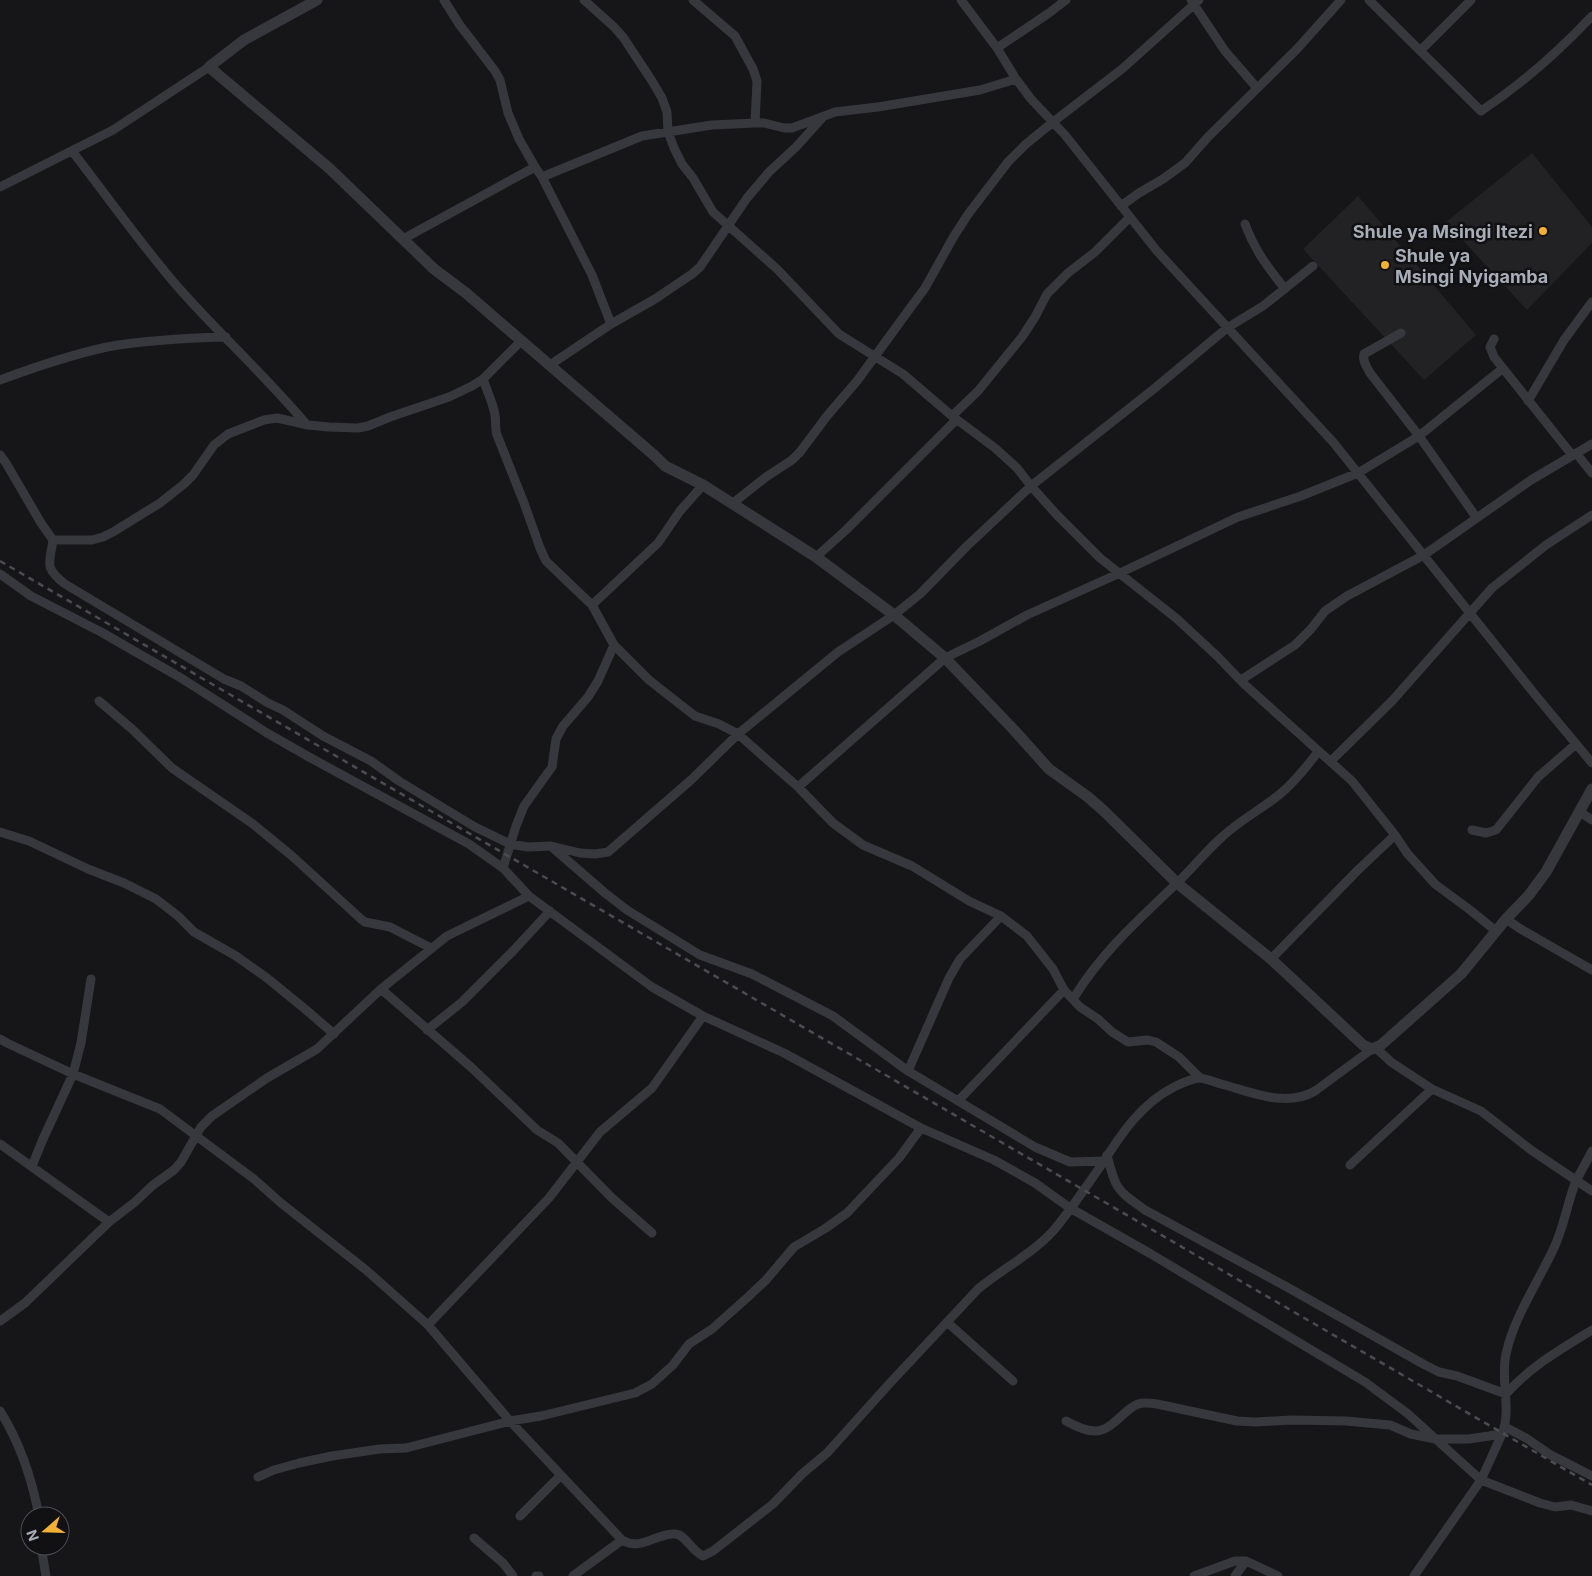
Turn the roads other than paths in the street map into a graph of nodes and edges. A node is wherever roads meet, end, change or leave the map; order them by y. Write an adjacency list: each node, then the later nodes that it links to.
1 (317, 0): 14 (street)
2 (444, 0): 22 (street)
3 (584, 0): 20 (street)
4 (693, 0): 19 (street)
5 (960, 0): 12 (street)
6 (1066, 0): 12 (street)
7 (1341, 0): 16 (street)
8 (1369, 0): 13 (street)
9 (1471, 0): 13 (street)
10 (1195, 2): 16 (street); 18 (street)
11 (1592, 16): 13 (street)
12 (998, 48): 15 (street)
13 (1420, 50)
14 (208, 67): 21 (street); 29 (street)
15 (1016, 79): 17 (street); 18 (street)
16 (1257, 88): 25 (street)
17 (826, 115): 19 (street); 28 (street)
18 (1053, 122): 25 (street); 39 (street)
19 (755, 123): 20 (street)
20 (668, 132): 23 (street); 28 (street)
21 (72, 151): 24 (street); 36 (street)
22 (535, 167): 23 (street); 29 (street)
23 (542, 177): 33 (street)
24 (0, 187)
25 (1121, 206): 26 (street)
26 (1130, 217): 34 (street); 45 (street)
27 (1244, 224): 31 (street)
28 (728, 226): 33 (street); 39 (street)
29 (403, 239): 38 (street)
30 (1313, 266): 31 (street)
31 (1285, 289): 34 (street)
32 (1592, 302): 44 (street)
33 (611, 324): 40 (street)
34 (1228, 328): 51 (street); 54 (street)
35 (1401, 332): 47 (street)
36 (226, 337): 43 (street); 46 (street)
37 (1494, 340): 41 (street)
38 (521, 341): 40 (street); 42 (street)
39 (876, 356): 45 (street); 55 (street)
40 (550, 365): 53 (street)
41 (1502, 369): 44 (street); 47 (street)
42 (483, 379): 46 (street); 63 (street)
43 (0, 380)
44 (1528, 401): 49 (street)
45 (954, 418): 54 (street); 60 (street)
46 (308, 425): 58 (street)
47 (1418, 436): 51 (street); 57 (street)
48 (1592, 444): 49 (street)
49 (1574, 454): 52 (street); 57 (street)
50 (0, 455): 58 (street)
51 (1358, 473): 59 (street); 61 (street)
52 (1592, 473)
53 (704, 485): 55 (street); 63 (street)
54 (1031, 486): 61 (street); 65 (street)
55 (734, 503): 60 (street)
56 (1592, 515): 64 (street)
57 (1476, 517): 59 (street)
58 (52, 540): 82 (street)
59 (1424, 555): 64 (street); 68 (street)
60 (816, 557): 65 (street)
61 (1120, 573): 67 (street); 68 (street)
62 (0, 574): 84 (street)
63 (592, 605): 66 (street)
64 (1469, 612): 71 (street); 73 (street)
65 (894, 615): 67 (street); 70 (street)
66 (614, 645): 70 (street); 82 (street)
67 (945, 658): 75 (street); 85 (street)
68 (1241, 680): 72 (street)
69 (99, 701): 91 (street)
70 (738, 734): 75 (street); 83 (street)
71 (1576, 744): 74 (street); 79 (street)
72 (1318, 752): 73 (street); 85 (street)
73 (1332, 761): 81 (street)
74 (1592, 763)
75 (798, 787): 88 (street)
76 (1592, 789): 77 (street)
77 (1580, 812): 78 (street); 89 (street)
78 (1592, 820)
79 (1472, 830)
80 (0, 832): 100 (street)
81 (1395, 835): 90 (street); 92 (street)
82 (510, 844): 83 (street); 84 (street)
83 (551, 846): 103 (street)
84 (503, 868): 86 (street)
85 (1177, 883): 92 (street); 97 (street)
86 (529, 896): 87 (street); 91 (street)
87 (550, 911): 98 (street); 99 (street)
88 (1001, 916): 96 (street); 103 (street)
89 (1506, 919): 90 (street); 93 (street)
90 (1496, 931): 102 (street)
91 (431, 948): 95 (street)
92 (1272, 959): 102 (street)
93 (1592, 970)
94 (91, 979): 104 (street)
95 (381, 990): 99 (street); 100 (street)
96 (1064, 990): 97 (street); 107 (street)
97 (1073, 999): 105 (street)
98 (703, 1016): 108 (street); 113 (street)
99 (427, 1030): 113 (street)
100 (334, 1034): 109 (street)
101 (0, 1039): 104 (street)
102 (1374, 1049): 105 (street); 106 (street)
103 (908, 1071): 107 (street)
104 (73, 1074): 109 (street); 115 (street)
105 (1200, 1078): 112 (street)
106 (1432, 1089): 114 (street); 116 (street)
107 (958, 1101): 112 (street)
108 (921, 1128): 118 (street); 128 (street)
109 (195, 1136): 119 (street); 123 (street)
110 (0, 1144): 115 (street)
111 (1592, 1150): 116 (street)
112 (1105, 1158): 118 (street); 126 (street)
113 (576, 1162): 120 (street); 123 (street)
114 (1350, 1165)
115 (32, 1166): 119 (street)
116 (1576, 1182): 117 (street); 126 (street)
117 (1592, 1191)
118 (1070, 1208): 122 (street); 131 (street)
119 (109, 1222): 121 (street)
120 (652, 1233)
121 (0, 1320)
122 (947, 1322): 125 (street); 140 (street)
123 (428, 1325): 128 (street)
124 (1592, 1330): 126 (street)
125 (1013, 1381)
126 (1506, 1394): 130 (street)
127 (0, 1411): 136 (street)
128 (510, 1421): 132 (street); 134 (street)
129 (1066, 1421): 131 (street)
130 (1503, 1430): 131 (street); 133 (street); 135 (street)
131 (1435, 1439): 135 (street)
132 (560, 1476): 138 (street); 140 (street)
133 (1592, 1476)
134 (258, 1477)
135 (1481, 1480): 137 (street); 149 (street)
136 (36, 1506)
137 (1592, 1511)
138 (520, 1516)
139 (474, 1538): 144 (street)
140 (622, 1540): 145 (street)
141 (43, 1556): 143 (street)
142 (1246, 1561): 146 (street); 147 (street); 148 (street)
143 (46, 1576)
144 (513, 1576)
145 (573, 1576)
146 (1194, 1576)
147 (1235, 1576)
148 (1278, 1576)
149 (1414, 1576)

